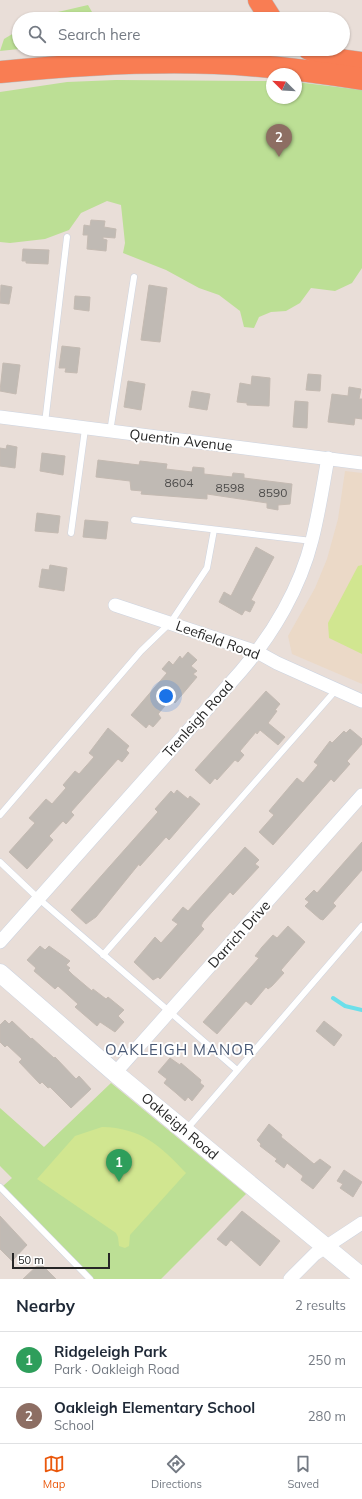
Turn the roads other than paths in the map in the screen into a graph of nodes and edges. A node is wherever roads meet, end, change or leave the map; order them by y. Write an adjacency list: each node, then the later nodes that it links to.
1 (259, 0): 2 (highway)
2 (267, 12)
3 (325, 56): 4 (highway)
4 (362, 63)
5 (0, 72): 6 (highway)
6 (362, 79)
7 (67, 237): 10 (lane)
8 (134, 277): 12 (lane)
9 (0, 417): 10 (street, Quentin Avenue)
10 (45, 424): 11 (street, Quentin Avenue)
11 (85, 429): 12 (street, Quentin Avenue); 17 (lane)
12 (110, 432): 13 (street, Quentin Avenue)
13 (328, 458): 14 (street, Quentin Avenue); 18 (street, Trenleigh Road)
14 (362, 463)
15 (134, 520): 16 (lane)
16 (214, 530): 18 (lane); 20 (lane)
17 (71, 533)
18 (312, 541): 21 (street, Trenleigh Road)
19 (115, 605): 20 (street, Leefield Road)
20 (171, 622): 21 (street, Leefield Road); 25 (lane)
21 (257, 652): 22 (street, Leefield Road); 27 (street, Trenleigh Road)
22 (336, 690): 23 (street, Leefield Road); 30 (lane)
23 (362, 701)
24 (362, 795): 32 (street, Darrich Drive)
25 (0, 815)
26 (0, 862): 27 (lane)
27 (39, 899): 29 (street, Trenleigh Road); 30 (lane)
28 (362, 926): 33 (lane)
29 (0, 942)
30 (104, 955): 32 (lane)
31 (0, 973): 34 (street, Oakleigh Road)
32 (169, 1012): 33 (lane); 34 (street, Darrich Drive)
33 (237, 1070): 35 (lane)
34 (115, 1073): 35 (street, Oakleigh Road)
35 (186, 1131): 38 (street, Oakleigh Road)
36 (0, 1187): 40 (lane)
37 (362, 1223): 38 (street)
38 (326, 1247): 39 (street, Oakleigh Road); 41 (street)
39 (362, 1277)
40 (90, 1279)
41 (290, 1279)

